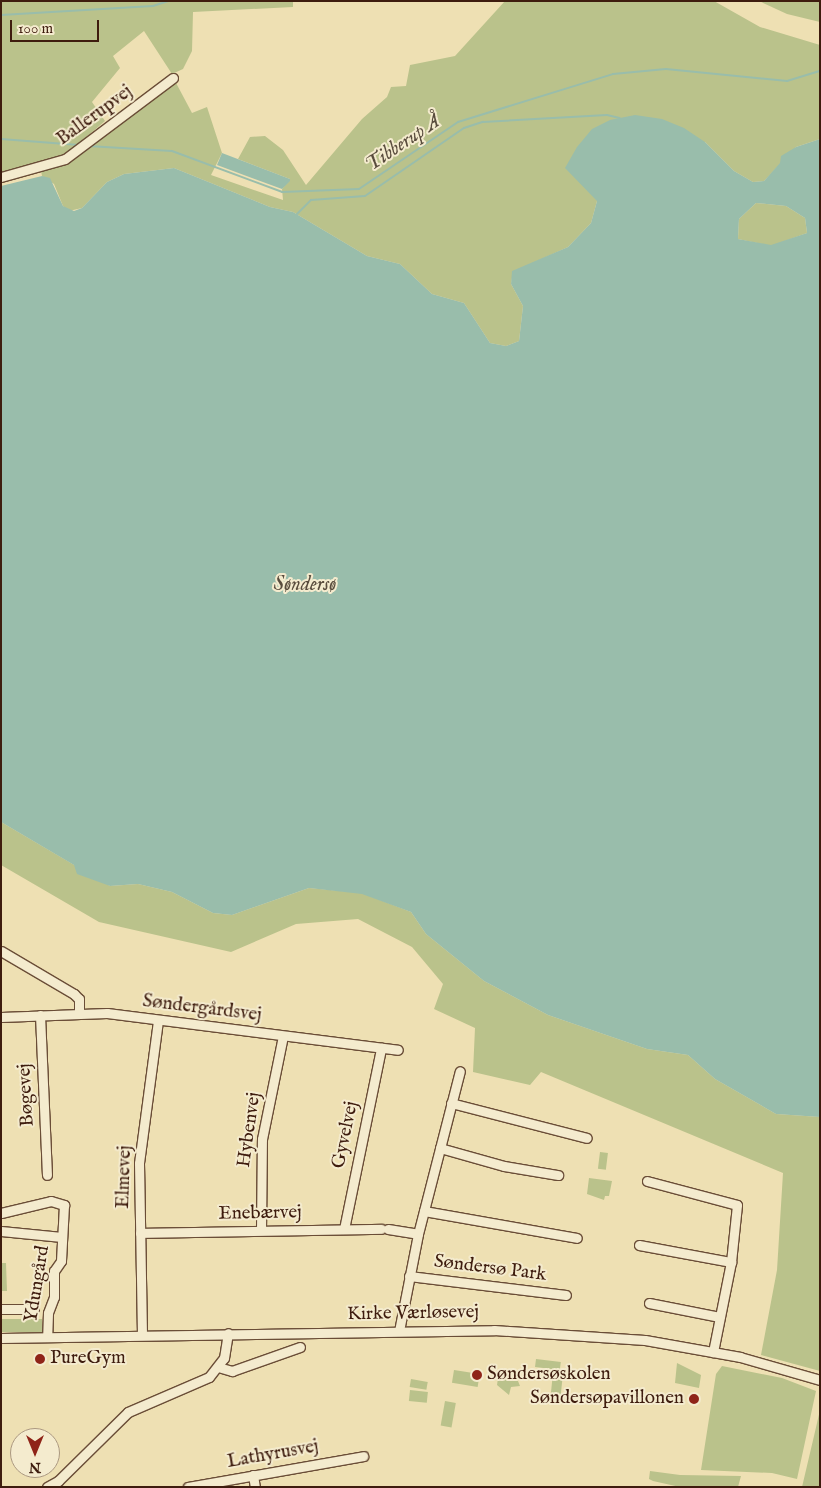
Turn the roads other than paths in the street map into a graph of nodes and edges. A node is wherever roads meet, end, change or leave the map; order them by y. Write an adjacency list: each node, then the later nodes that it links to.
1 (173, 78): 2 (street, Ballerupvej)
2 (1, 177)
3 (1, 951): 4 (street)
4 (79, 1013): 5 (street, Søndergårdsvej); 7 (street, Søndergårdsvej)
5 (40, 1015): 6 (street, Søndergårdsvej); 15 (street, Bøgevej)
6 (1, 1017)
7 (158, 1020): 8 (street, Søndergårdsvej); 23 (street, Elmevej)
8 (283, 1036): 9 (street, Søndergårdsvej); 21 (street, Hybenvej)
9 (381, 1048): 10 (street, Søndergårdsvej); 20 (street, Gyvelvej)
10 (398, 1050)
11 (460, 1071): 12 (street, Søndersø Park)
12 (451, 1104): 13 (street); 14 (street, Søndersø Park)
13 (587, 1138)
14 (440, 1148): 16 (street); 18 (street, Søndersø Park)
15 (47, 1175)
16 (558, 1175)
17 (647, 1181): 28 (street)
18 (424, 1211): 24 (street, Søndersø Park); 26 (street)
19 (1, 1212): 25 (street, Ydungård)
20 (344, 1229): 21 (street, Enebærvej); 24 (street, Enebærvej)
21 (261, 1230): 23 (street, Enebærvej)
22 (1, 1231): 25 (street, Ydungård)
23 (140, 1233): 37 (street, Elmevej)
24 (418, 1234): 29 (street, Søndersø Park)
25 (62, 1237): 38 (street, Ydungård)
26 (576, 1238)
27 (639, 1245): 28 (street)
28 (731, 1262): 34 (street)
29 (409, 1276): 30 (street, Søndersø Park); 35 (street, Søndersø Park)
30 (566, 1295)
31 (648, 1303): 34 (street)
32 (1, 1309): 33 (street)
33 (34, 1309)
34 (720, 1317): 41 (street)
35 (399, 1331): 36 (street, Kirke Værløsevej); 41 (street, Kirke Værløsevej)
36 (228, 1333): 37 (street, Kirke Værløsevej); 42 (street)
37 (142, 1335): 38 (street, Kirke Værløsevej)
38 (47, 1337): 39 (street, Kirke Værløsevej)
39 (1, 1338)
40 (300, 1347): 42 (street)
41 (713, 1352): 43 (street, Kirke Værløsevej)
42 (218, 1367): 46 (street)
43 (820, 1380)
44 (364, 1456): 45 (street, Lathyrusvej)
45 (253, 1475): 48 (street, Lathyrusvej); 49 (street)
46 (60, 1484): 47 (street)
47 (47, 1487)
48 (188, 1487)
49 (255, 1487)

